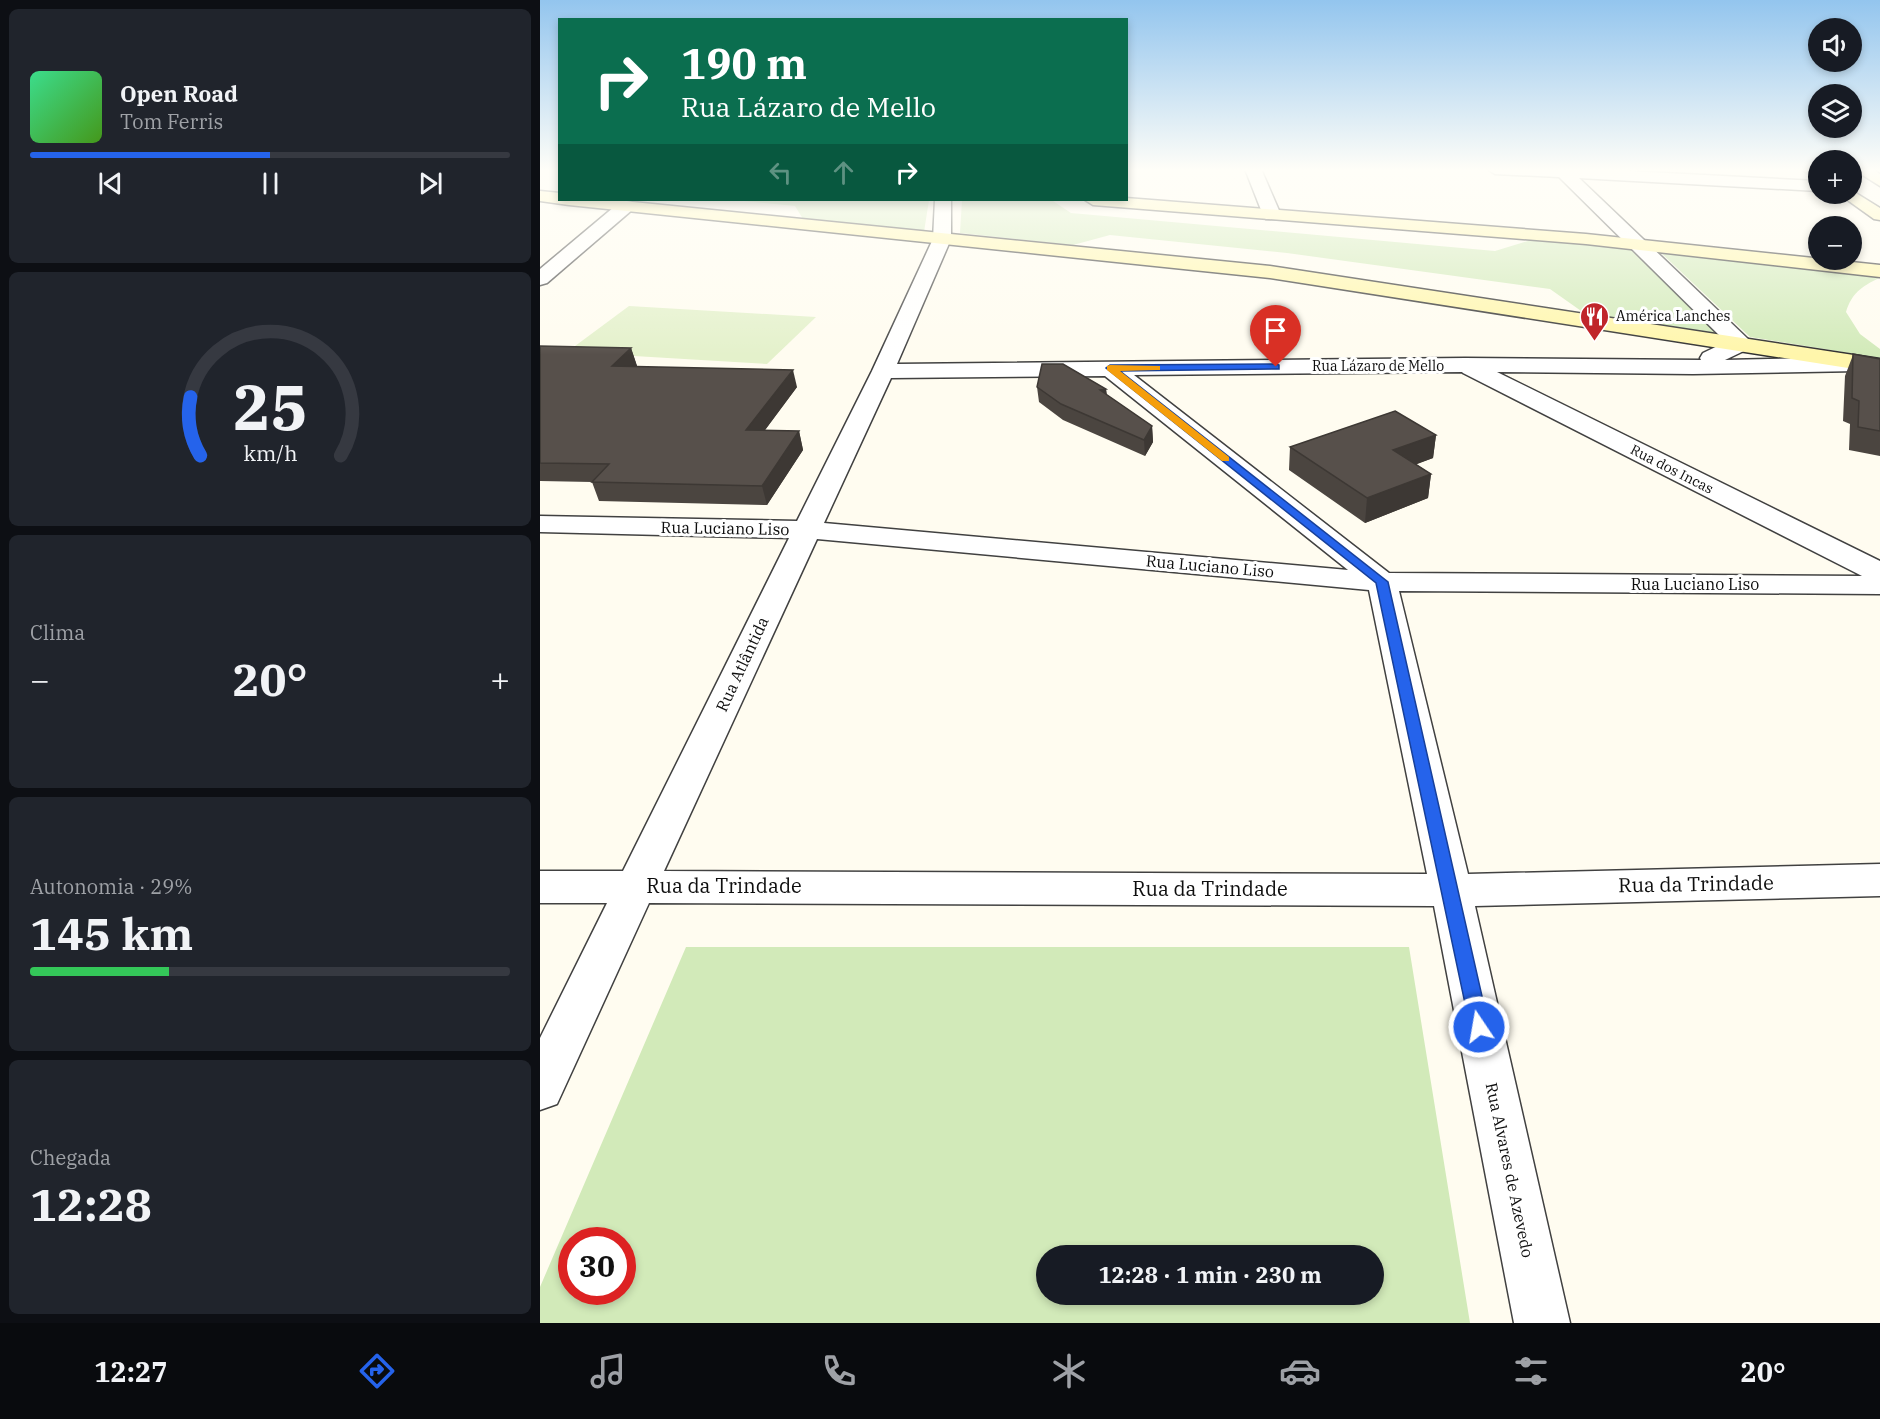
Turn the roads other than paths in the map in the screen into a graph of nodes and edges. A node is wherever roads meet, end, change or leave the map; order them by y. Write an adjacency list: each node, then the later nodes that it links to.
1 (597, 231): 9 (street)
2 (863, 231): 6 (main road)
3 (942, 231): 6 (street)
4 (1484, 231): 7 (main road)
5 (1623, 231): 7 (street)
6 (942, 239): 10 (main road); 15 (street, Rua Atlântida)
7 (1635, 242): 8 (main road); 10 (street)
8 (1880, 271)
9 (540, 279)
10 (1740, 344): 12 (main road); 13 (street, Rua Lázaro de Mello)
11 (1465, 365): 13 (street, Rua Lázaro de Mello); 14 (street, Rua Lázaro de Mello); 18 (street, Rua dos Incas)
12 (1869, 365): 13 (street, Rua Lázaro de Mello)
13 (1693, 367)
14 (1110, 368): 15 (street, Rua Lázaro de Mello); 19 (street)
15 (883, 371): 17 (street, Rua Atlântida)
16 (540, 524): 17 (street, Rua Luciano Liso)
17 (806, 530): 19 (street, Rua Luciano Liso); 22 (street, Rua Atlântida)
18 (1880, 573)
19 (1382, 582): 20 (street, Rua Luciano Liso); 24 (street, Rua Alvares de Azevedo)
20 (1880, 585)
21 (1880, 880): 24 (street, Rua da Trindade)
22 (636, 886): 23 (street, Rua da Trindade); 24 (street, Rua da Trindade); 25 (street, Rua Atlântida)
23 (540, 887)
24 (1451, 890): 26 (street, Rua Alvares de Azevedo)
25 (540, 1088)
26 (1542, 1323)

